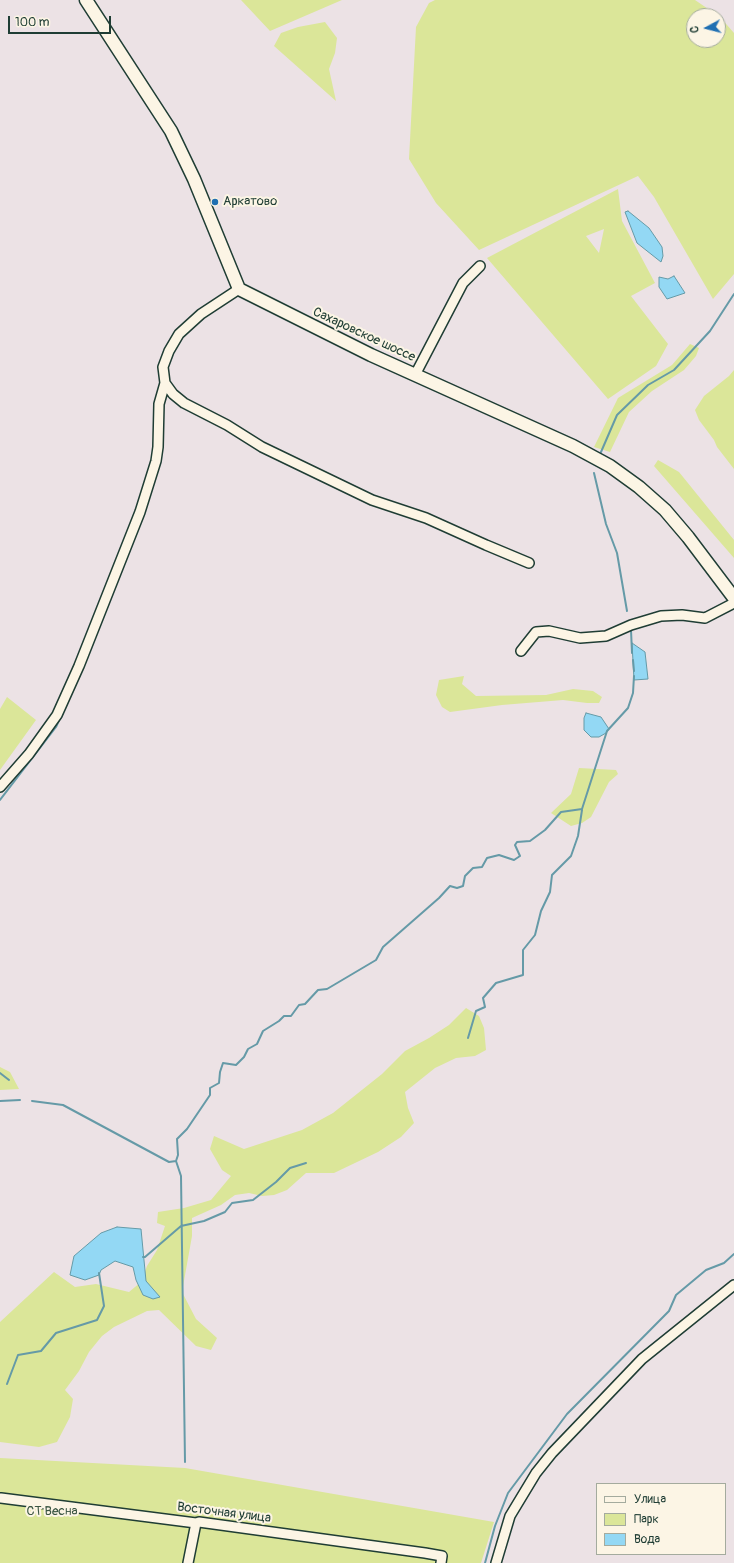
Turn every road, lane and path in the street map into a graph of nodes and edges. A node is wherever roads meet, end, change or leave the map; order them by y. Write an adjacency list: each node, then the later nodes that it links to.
1 (86, 0): 3 (main road)
2 (480, 266): 4 (street)
3 (239, 289): 4 (main road, Сахаровское шоссе); 5 (street)
4 (415, 375): 7 (main road, Сахаровское шоссе)
5 (164, 383): 6 (street); 10 (street)
6 (529, 563)
7 (734, 598)
8 (734, 603): 9 (street)
9 (521, 651)
10 (0, 787)
11 (734, 1285): 16 (street)
12 (1, 1498): 13 (street, Восточная улица)
13 (196, 1523): 14 (street, Восточная улица); 15 (street)
14 (442, 1560)
15 (188, 1563)
16 (496, 1563)

